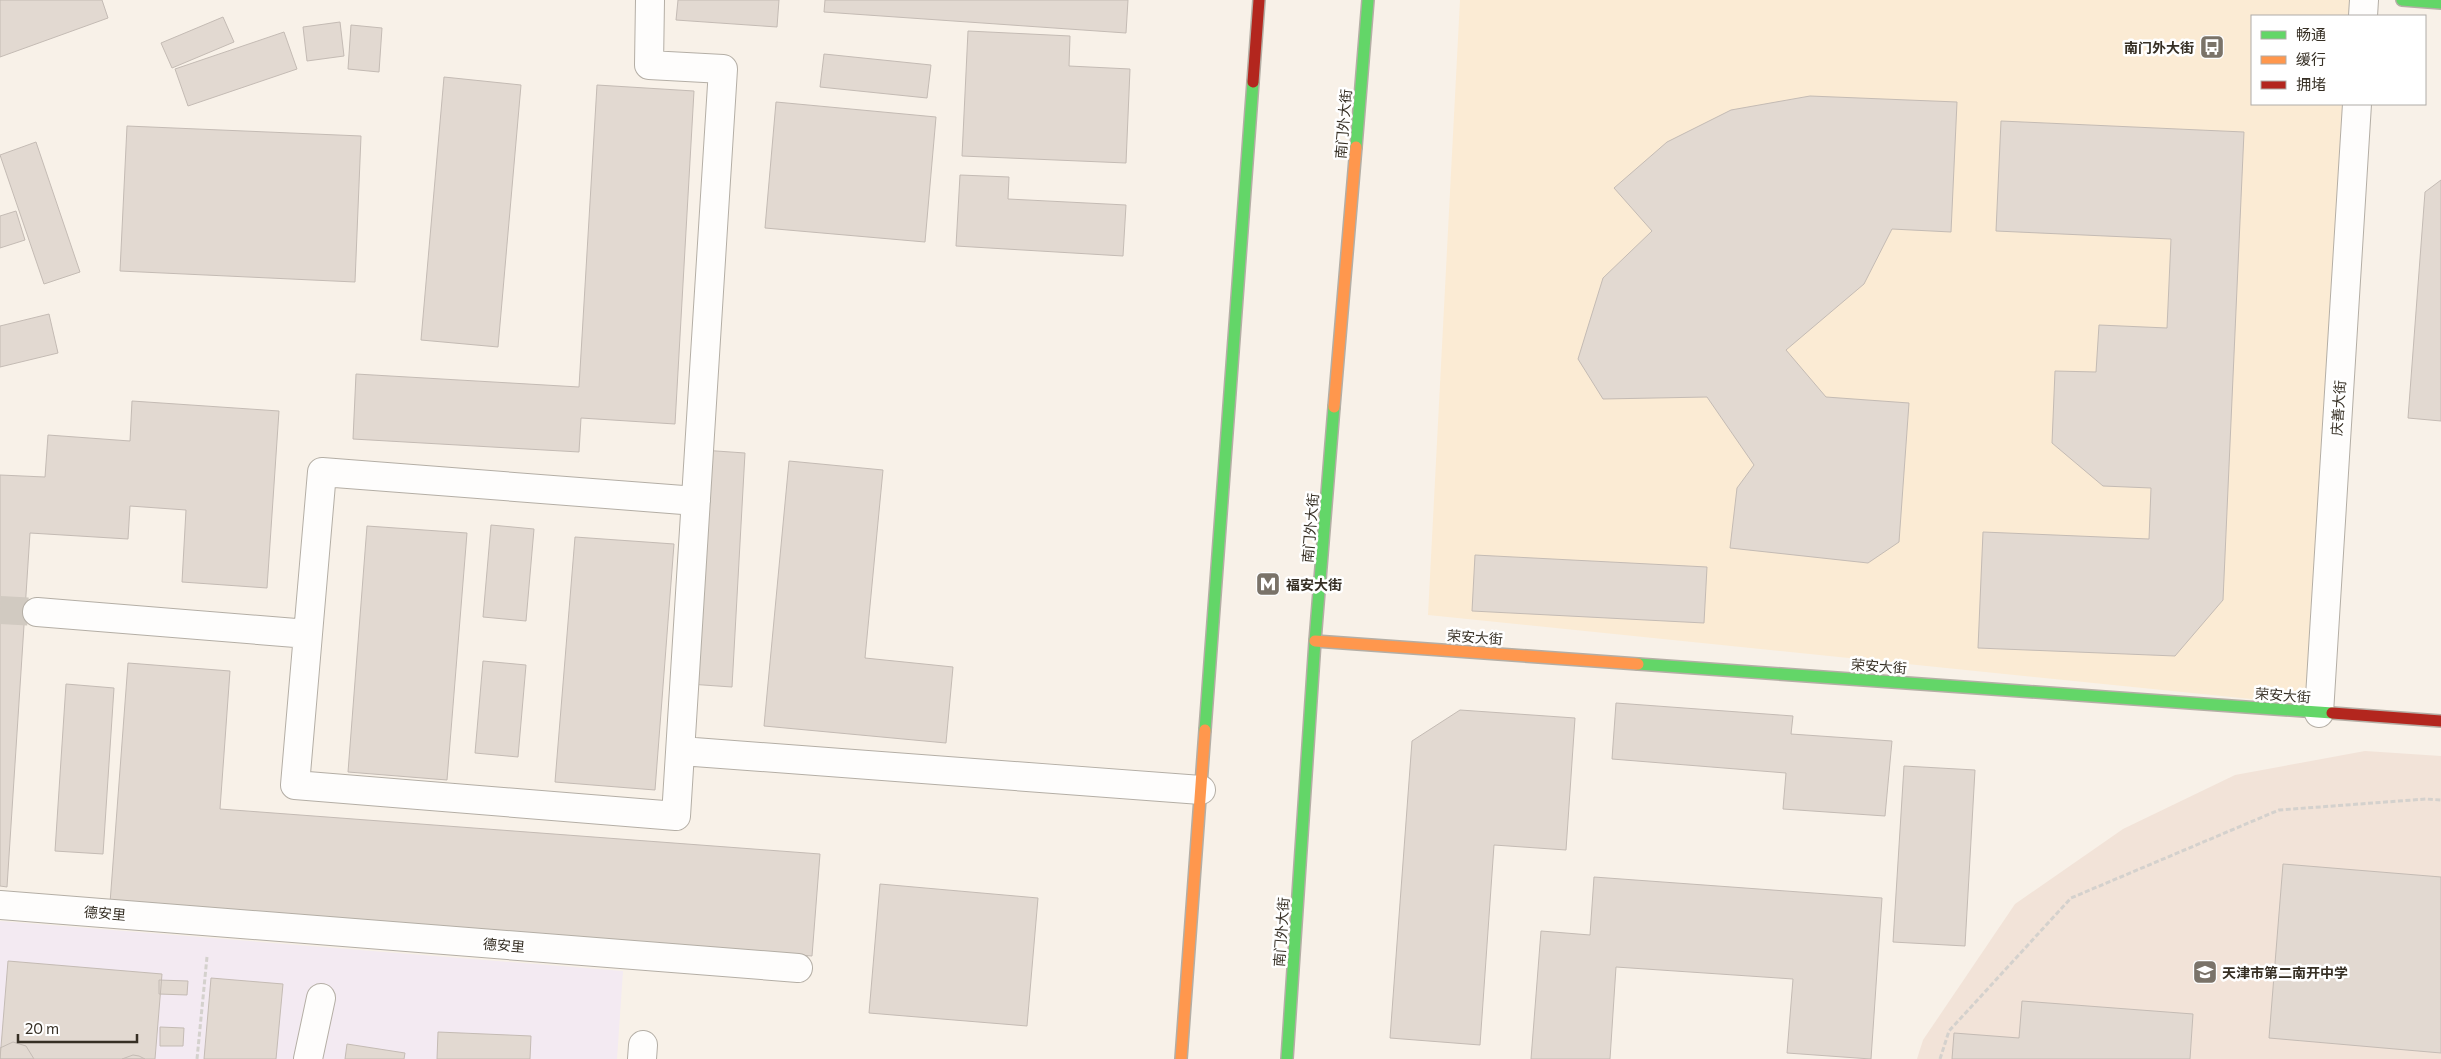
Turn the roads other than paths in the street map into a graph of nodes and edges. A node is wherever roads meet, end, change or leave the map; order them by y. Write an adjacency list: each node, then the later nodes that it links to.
1 (650, 0): 9 (street)
2 (1259, 0): 16 (main road)
3 (1368, 0): 12 (main road, 南门外大街)
4 (2364, 0): 7 (street)
5 (2402, 0): 6 (main road)
6 (2441, 3)
7 (2363, 15)
8 (2357, 105): 13 (street, 庆善大街)
9 (696, 501): 11 (street); 15 (street)
10 (37, 612): 11 (street)
11 (308, 634): 15 (street)
12 (1316, 641): 13 (main road, 荣安大街); 22 (main road, 南门外大街)
13 (2319, 712): 14 (main road, 荣安大街)
14 (2441, 721)
15 (681, 751): 16 (street)
16 (1201, 790): 21 (main road)
17 (0, 905): 18 (street, 德安里)
18 (798, 968)
19 (322, 998): 20 (street)
20 (308, 1059)
21 (1182, 1059)
22 (1287, 1059)

